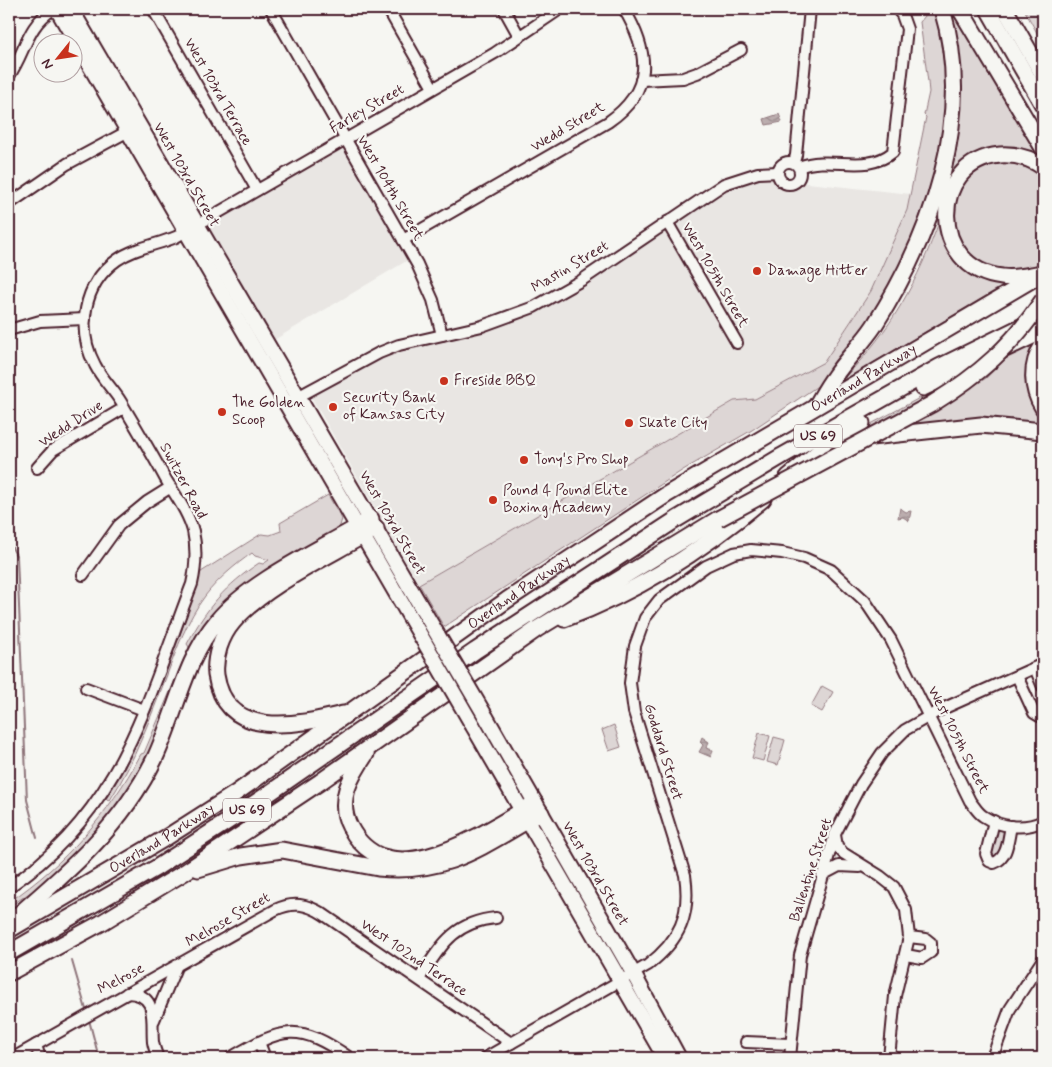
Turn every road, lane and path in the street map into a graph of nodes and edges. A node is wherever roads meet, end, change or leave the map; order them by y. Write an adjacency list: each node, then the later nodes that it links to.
1 (53, 9): 19 (street)
2 (57, 9): 23 (main road, West 103rd Street)
3 (71, 9): 23 (main road, West 103rd Street)
4 (153, 9): 29 (street, West 103rd Terrace)
5 (271, 9): 24 (street, West 104th Street)
6 (388, 9): 21 (street)
7 (504, 9): 16 (street)
8 (560, 9): 16 (street, Farley Street)
9 (624, 9): 20 (street)
10 (810, 9): 26 (street)
11 (897, 9): 26 (street)
12 (942, 9): 46 (highway)
13 (960, 9): 25 (highway)
14 (988, 9): 22 (highway)
15 (1005, 9): 18 (highway)
16 (519, 36): 21 (street, Farley Street)
17 (741, 50): 20 (street)
18 (1043, 75)
19 (9, 76)
20 (641, 80): 33 (street, Wedd Street)
21 (433, 88): 24 (street, Farley Street)
22 (1043, 105)
23 (134, 128): 30 (street); 32 (main road, West 103rd Street)
24 (345, 140): 29 (street, Farley Street); 33 (street, West 104th Street)
25 (1043, 148)
26 (796, 165): 28 (street); 28 (street)
27 (1043, 167): 34 (highway)
28 (778, 172): 31 (street, Mastin Street)
29 (257, 190): 32 (street, Farley Street)
30 (9, 204)
31 (667, 222): 40 (street, Mastin Street); 41 (street, West 105th Street)
32 (192, 228): 37 (street, Switzer Road); 43 (main road, West 103rd Street); 44 (main road, West 103rd Street)
33 (403, 240): 40 (street, West 104th Street)
34 (1043, 273): 46 (highway, Overland Parkway / US 69)
35 (1043, 300): 49 (highway, bridge)
36 (1043, 316): 79 (highway, Overland Parkway / US 69)
37 (85, 319): 38 (street); 45 (street, Switzer Road)
38 (9, 330)
39 (1043, 331): 54 (highway)
40 (442, 335): 43 (street, Mastin Street)
41 (737, 343)
42 (1043, 345): 47 (highway)
43 (300, 396): 44 (street, Mastin Street); 52 (main road, West 103rd Street)
44 (285, 404): 52 (main road, West 103rd Street)
45 (124, 408): 50 (street, Wedd Drive); 51 (street, Switzer Road)
46 (815, 408): 61 (highway, Overland Parkway / US 69)
47 (1043, 408)
48 (1043, 430): 49 (highway)
49 (870, 437): 54 (highway, bridge)
50 (37, 468)
51 (171, 487): 53 (street); 60 (street, Switzer Road)
52 (367, 527): 61 (highway); 65 (main road, West 103rd Street, bridge); 65 (main road, West 103rd Street, bridge); 76 (highway)
53 (83, 575)
54 (536, 629): 64 (highway)
55 (904, 666): 63 (street, West 105th Street); 84 (street, Goddard Street)
56 (1039, 666): 57 (street, Ballentine Street); 58 (street, Ballentine Street)
57 (1017, 676): 62 (street); 63 (street, Ballentine Street)
58 (1043, 687)
59 (86, 688): 60 (street)
60 (144, 710): 73 (street, Switzer Road)
61 (352, 712): 77 (highway, Overland Parkway / US 69)
62 (1043, 715)
63 (929, 716): 66 (street, West 105th Street); 69 (street, Ballentine Street)
64 (372, 746): 65 (highway); 71 (highway)
65 (531, 811): 71 (highway); 84 (main road, West 103rd Street); 86 (main road, West 103rd Street)
66 (994, 821): 68 (street, West 105th Street); 68 (street)
67 (1043, 821): 68 (street, West 105th Street)
68 (1011, 826)
69 (835, 834): 70 (street); 72 (street, Ballentine Street)
70 (865, 869): 72 (street); 78 (street)
71 (185, 872): 83 (highway)
72 (822, 875): 92 (street, Ballentine Street)
73 (10, 882)
74 (296, 904): 82 (street, Melrose Street); 85 (street, West 102nd Terrace)
75 (496, 918): 85 (street)
76 (9, 923)
77 (9, 930)
78 (909, 937): 80 (street); 80 (street)
79 (9, 953)
80 (906, 955): 104 (street)
81 (1043, 958): 105 (street)
82 (176, 967): 87 (street, Melrose); 88 (street)
83 (9, 973)
84 (633, 973): 86 (street, Goddard Street); 102 (main road, West 103rd Street)
85 (419, 979): 91 (street, West 102nd Terrace)
86 (620, 980): 91 (street, Goddard Street); 101 (main road, West 103rd Street)
87 (126, 993): 88 (street); 93 (street, Melrose)
88 (154, 1020): 96 (street)
89 (259, 1042): 97 (street); 98 (street); 99 (street)
90 (746, 1042): 92 (street)
91 (511, 1043): 100 (street, Goddard Street)
92 (790, 1044): 103 (street, Ballentine Street)
93 (36, 1045): 94 (street); 95 (street)
94 (13, 1058)
95 (40, 1058)
96 (158, 1058)
97 (230, 1058)
98 (265, 1058)
99 (350, 1058)
100 (485, 1058)
101 (665, 1058)
102 (679, 1058)
103 (790, 1058)
104 (889, 1058)
105 (992, 1058)

